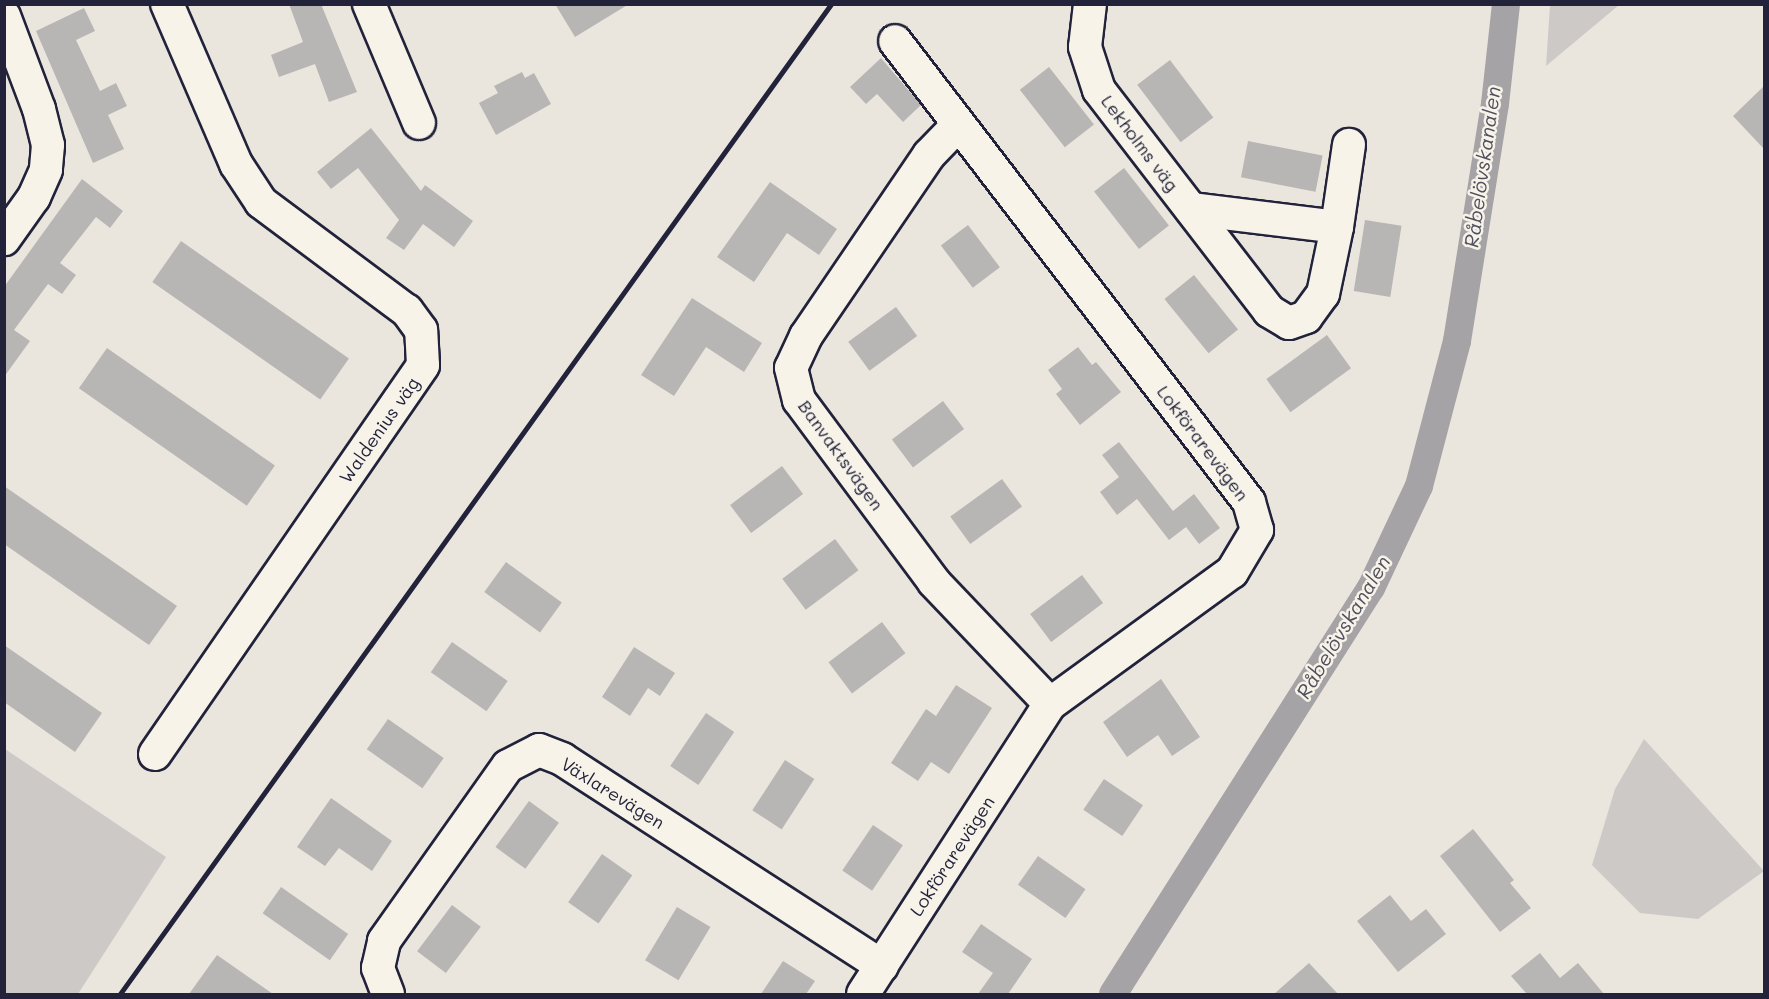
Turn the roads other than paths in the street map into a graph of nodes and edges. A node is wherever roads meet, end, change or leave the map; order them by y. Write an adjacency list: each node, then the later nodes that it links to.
1 (167, 4): 13 (street, Waldenius väg)
2 (369, 4): 6 (street)
3 (1090, 4): 9 (street, Lekholms väg)
4 (4, 16): 11 (street)
5 (895, 41): 7 (street, Lokförarevägen)
6 (419, 123)
7 (958, 125): 12 (street, Banvaktsvägen); 12 (street, Lokförarevägen)
8 (1349, 145): 10 (street, Lekholms väg)
9 (1191, 209): 10 (street, Lekholms väg); 10 (street, Lekholms väg)
10 (1337, 227)
11 (4, 240)
12 (1050, 704): 14 (street, Lokförarevägen)
13 (155, 754)
14 (882, 966): 15 (street, Växlarevägen); 16 (street, Lokförarevägen)
15 (388, 994)
16 (863, 994)

